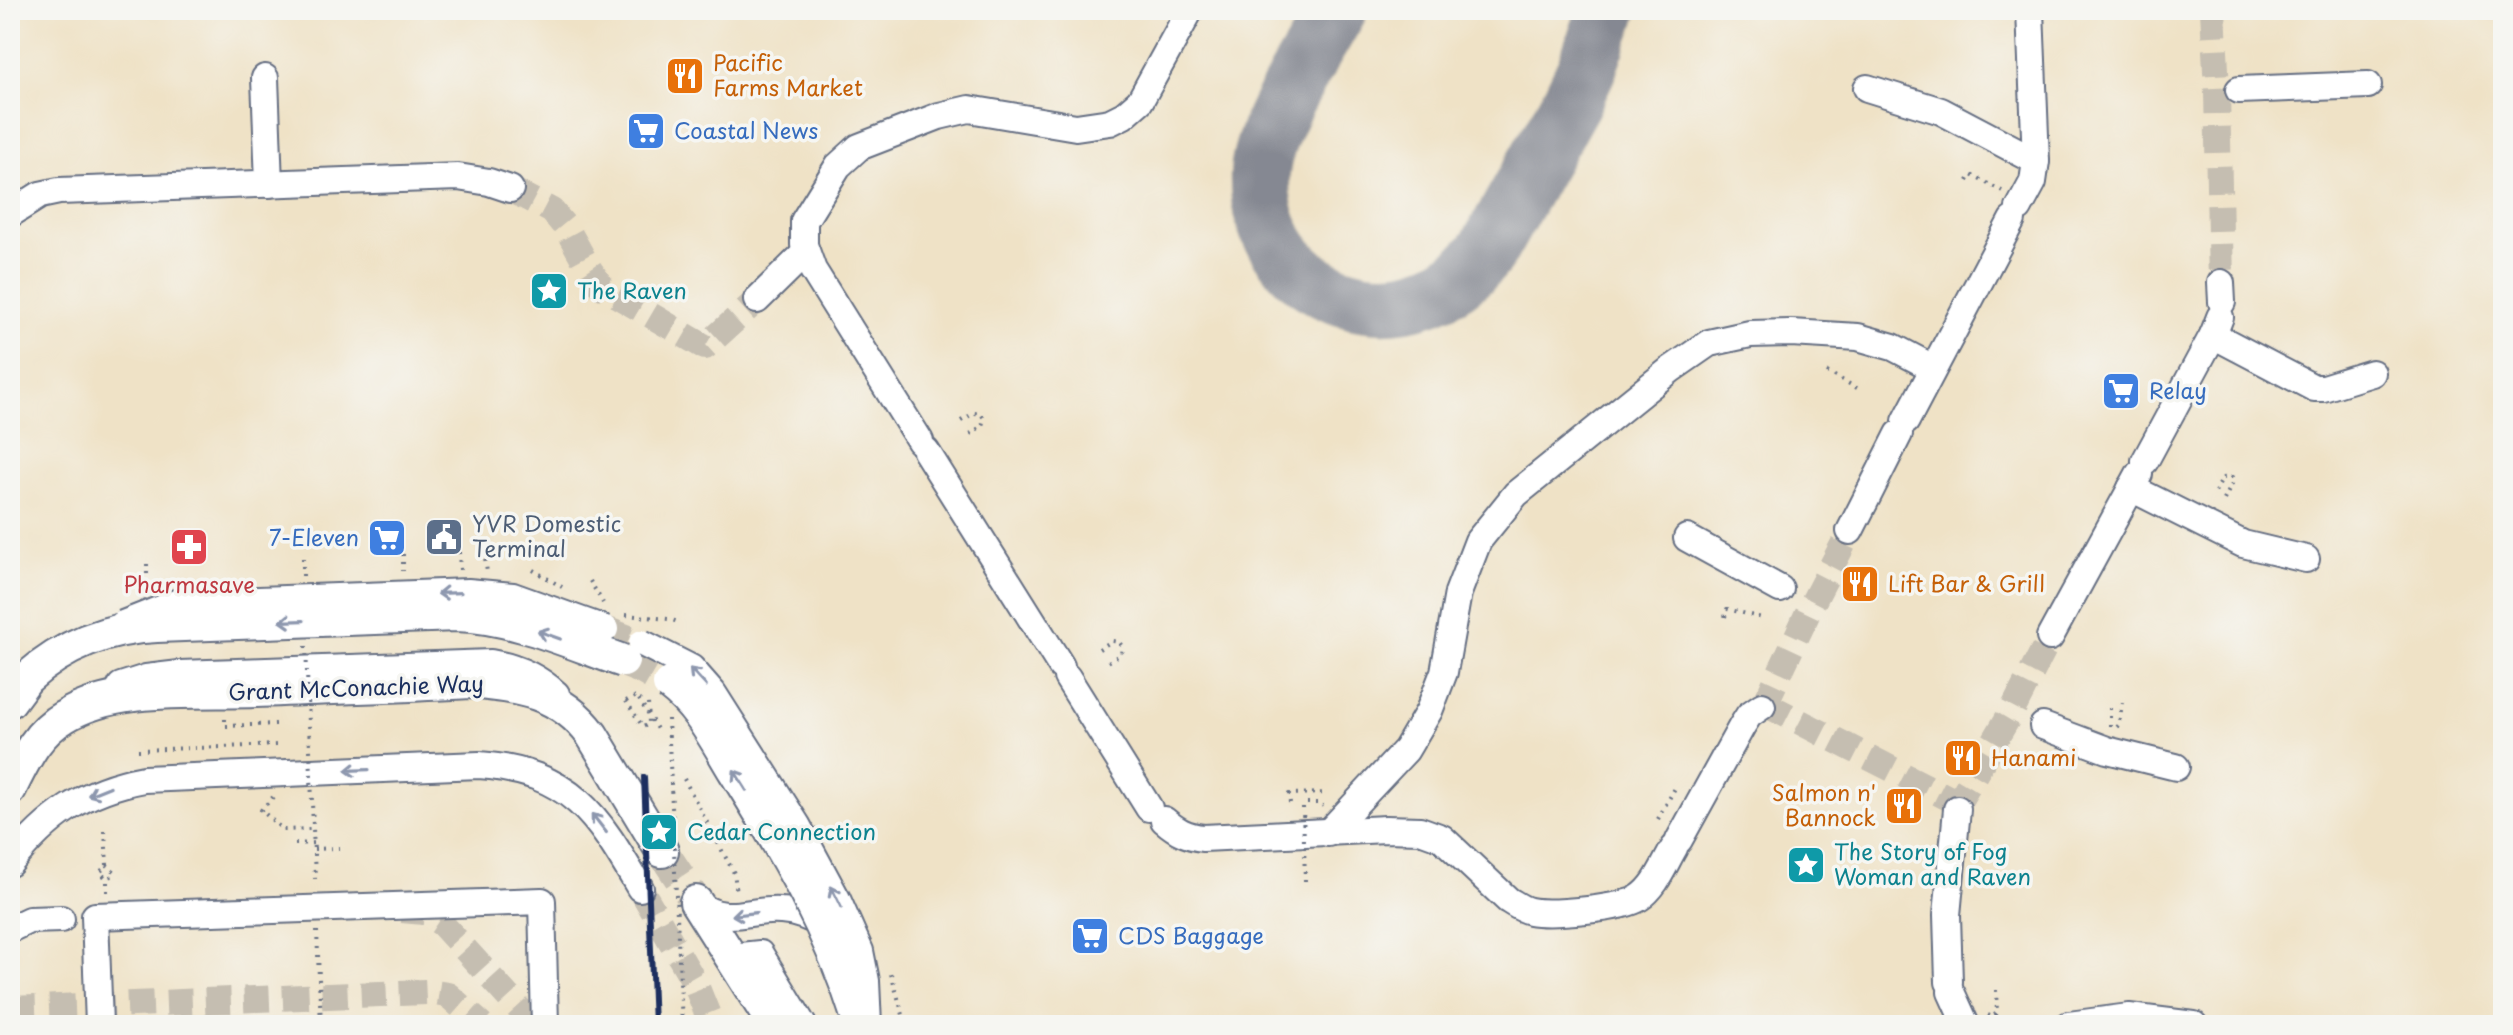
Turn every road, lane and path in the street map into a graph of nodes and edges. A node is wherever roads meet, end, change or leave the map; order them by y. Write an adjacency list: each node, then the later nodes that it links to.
1 (1190, 10): 13 (lane)
2 (2030, 10): 7 (lane)
3 (265, 78): 9 (lane)
4 (2368, 85): 6 (lane)
5 (1867, 88): 7 (lane)
6 (2239, 90)
7 (2036, 161): 11 (lane)
8 (1968, 181): 11 (path)
9 (269, 184): 10 (lane); 12 (lane)
10 (510, 189)
11 (2011, 207): 15 (lane)
12 (10, 214)
13 (806, 252): 14 (lane); 70 (lane)
14 (757, 300)
15 (1933, 368): 24 (lane); 70 (lane)
16 (1827, 372): 18 (path)
17 (2372, 373): 21 (lane)
18 (1854, 393)
19 (961, 421): 20 (path)
20 (970, 434)
21 (2138, 474): 29 (lane); 42 (lane)
22 (2215, 492): 23 (path)
23 (2223, 502)
24 (1850, 531)
25 (1687, 538): 35 (lane)
26 (459, 552): 32 (path)
27 (484, 552): 31 (path)
28 (403, 554): 33 (path)
29 (2306, 559)
30 (147, 564): 36 (path)
31 (488, 578)
32 (460, 579)
33 (404, 581)
34 (590, 581): 37 (path, bridge)
35 (1780, 589)
36 (147, 591)
37 (612, 617): 40 (path); 41 (lane, one-way to 41, bridge)
38 (1725, 617): 39 (path)
39 (1762, 618)
40 (678, 622)
41 (99, 635): 45 (main road, one-way to 41, bridge); 48 (main road, bridge)
42 (2050, 637)
43 (306, 642): 72 (path, bridge)
44 (1099, 649): 46 (path)
45 (632, 652): 95 (lane, one-way to 45, bridge)
46 (1108, 662)
47 (661, 699): 55 (path, bridge); 91 (path, bridge); 94 (main road, one-way to 47, bridge)
48 (10, 701)
49 (2122, 703): 51 (path)
50 (1762, 706): 70 (lane)
51 (2110, 707)
52 (237, 718): 53 (path)
53 (277, 724)
54 (2043, 726): 58 (lane)
55 (657, 729)
56 (278, 745): 57 (path)
57 (138, 750)
58 (2176, 767)
59 (684, 779): 79 (path)
60 (1675, 788): 67 (path)
61 (10, 789): 74 (main road, Grant McConachie Way)
62 (280, 790): 68 (path)
63 (1327, 793): 64 (path)
64 (1290, 803)
65 (1307, 803): 77 (path, bridge)
66 (1957, 809): 87 (lane)
67 (1658, 819)
68 (310, 829)
69 (105, 831): 76 (path)
70 (1328, 833)
71 (295, 844): 72 (path)
72 (314, 846): 73 (path); 81 (path, bridge)
73 (339, 848)
74 (662, 851)
75 (10, 863): 78 (lane, one-way to 75)
76 (109, 878)
77 (1305, 881)
78 (640, 888)
79 (736, 889)
80 (696, 902): 84 (main road); 96 (lane, one-way to 80)
81 (316, 909): 88 (lane); 89 (path); 90 (lane)
82 (61, 919): 83 (lane)
83 (10, 929)
84 (731, 957): 92 (main road); 93 (lane)
85 (890, 969): 97 (path)
86 (1996, 990): 87 (path)
87 (1976, 1019)
88 (99, 1025)
89 (321, 1025)
90 (545, 1025)
91 (682, 1025)
92 (774, 1025)
93 (803, 1025)
94 (860, 1025)
95 (868, 1025)
96 (879, 1025)
97 (906, 1025)
98 (2069, 1025): 99 (lane)
99 (2194, 1025)

